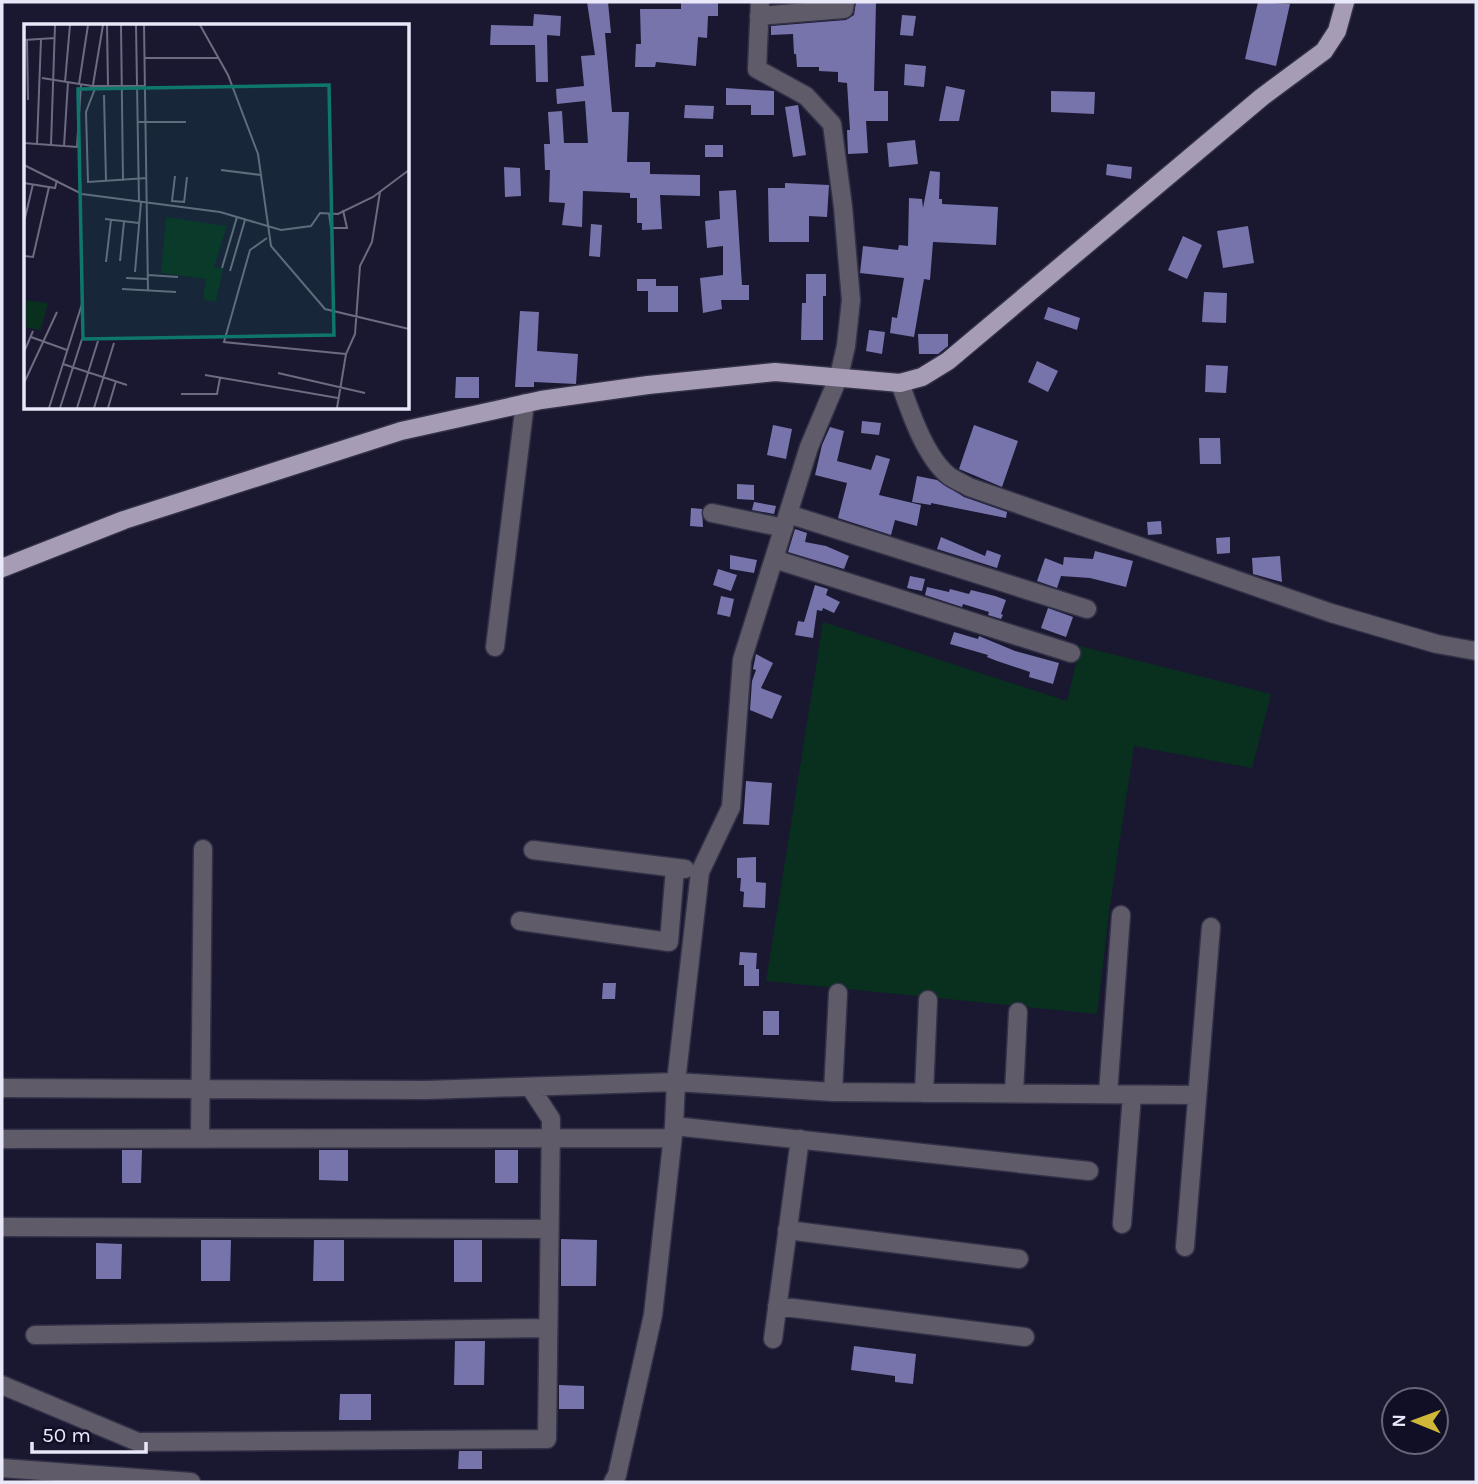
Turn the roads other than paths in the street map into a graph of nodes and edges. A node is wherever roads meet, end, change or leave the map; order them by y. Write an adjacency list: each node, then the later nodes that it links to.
1 (845, 2): 3 (street)
2 (1345, 2): 5 (main road)
3 (760, 9): 4 (street)
4 (839, 376): 5 (main road); 6 (main road); 8 (street)
5 (900, 383): 13 (street)
6 (525, 403): 10 (main road); 12 (street)
7 (712, 513): 8 (street)
8 (786, 521): 9 (street); 11 (street)
9 (774, 559): 14 (street); 18 (street)
10 (2, 568)
11 (1087, 608)
12 (495, 647)
13 (1476, 651)
14 (1071, 653)
15 (203, 849): 28 (street)
16 (533, 850): 17 (street)
17 (675, 868): 18 (street); 20 (street)
18 (701, 872): 25 (street)
19 (1121, 915): 32 (street)
20 (520, 921)
21 (1211, 927): 34 (street)
22 (838, 993): 29 (street)
23 (928, 1000): 30 (street)
24 (1018, 1012): 31 (street)
25 (676, 1082): 26 (street); 29 (street); 35 (street)
26 (530, 1087): 28 (street); 37 (street)
27 (2, 1088): 28 (street)
28 (200, 1089): 36 (street)
29 (833, 1092): 30 (street)
30 (923, 1093): 31 (street)
31 (1014, 1093): 32 (street)
32 (1108, 1094): 33 (street)
33 (1132, 1094): 34 (street); 41 (street)
34 (1197, 1095): 45 (street)
35 (673, 1132): 37 (street); 39 (street); 55 (street)
36 (200, 1138): 37 (street); 38 (street)
37 (551, 1138): 43 (street)
38 (2, 1139)
39 (800, 1139): 40 (street); 44 (street)
40 (1088, 1171)
41 (1122, 1224)
42 (2, 1227): 43 (street)
43 (550, 1229): 48 (street)
44 (787, 1230): 46 (street); 47 (street)
45 (1185, 1247)
46 (1019, 1259)
47 (777, 1306): 50 (street); 51 (street)
48 (548, 1328): 49 (street); 52 (street)
49 (35, 1335)
50 (1025, 1338)
51 (773, 1339)
52 (2, 1385)
53 (2, 1468): 54 (street)
54 (191, 1482)
55 (613, 1482)

